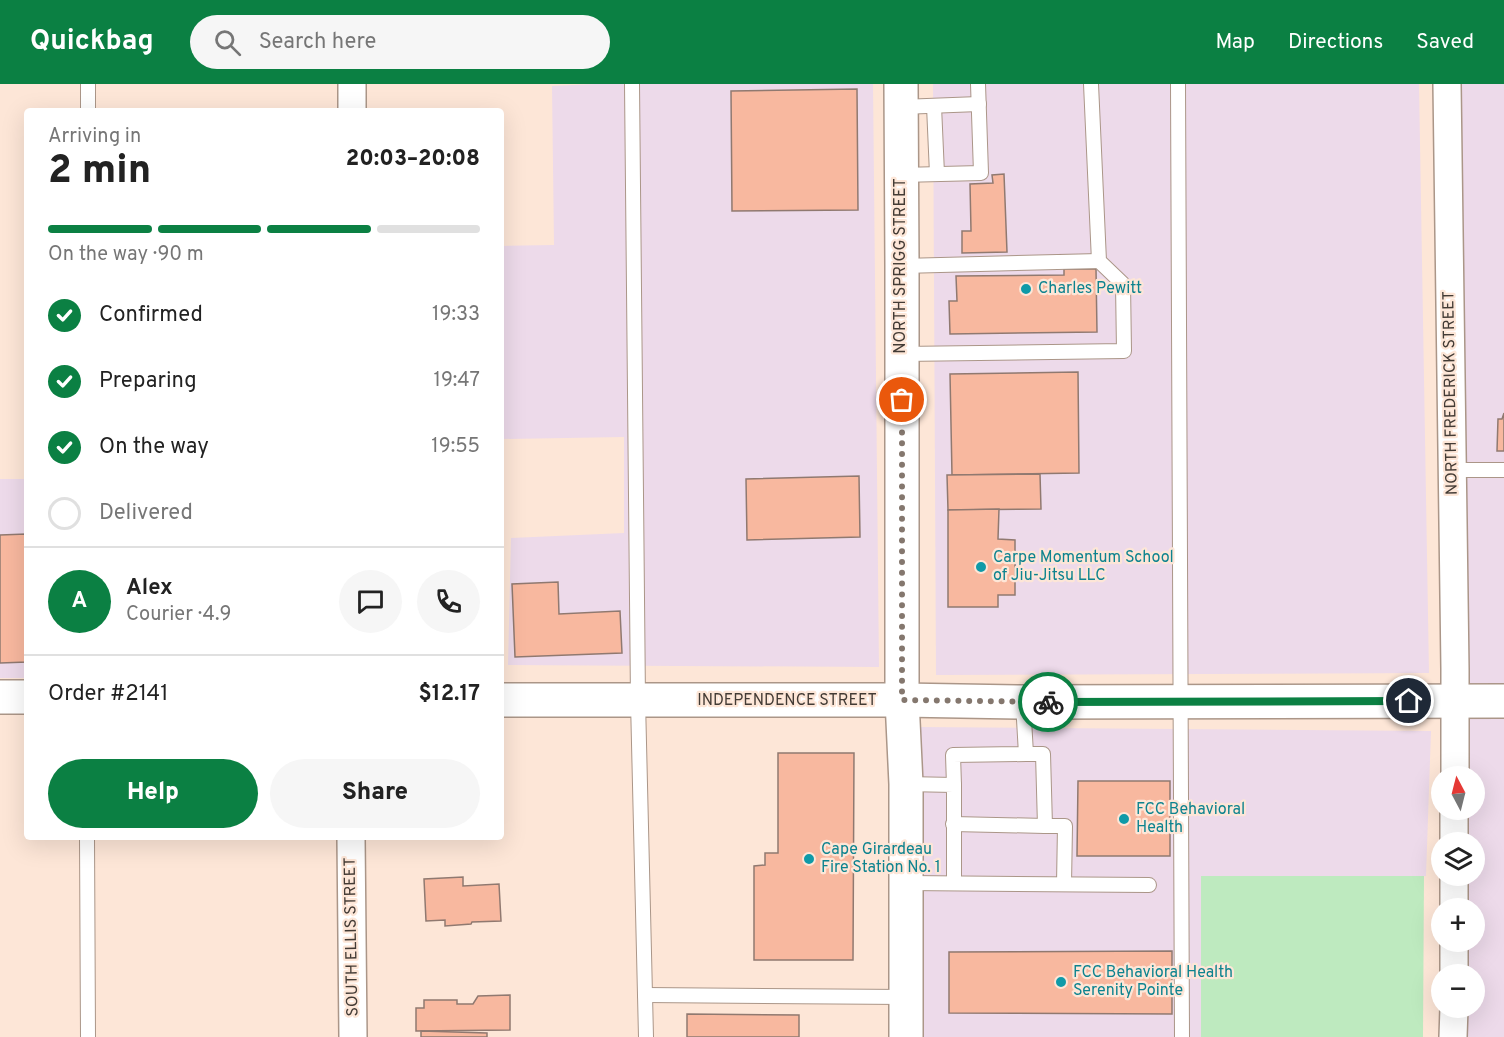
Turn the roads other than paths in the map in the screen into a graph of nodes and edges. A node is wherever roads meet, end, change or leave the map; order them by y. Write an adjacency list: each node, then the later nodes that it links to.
1 (88, 84): 11 (lane)
2 (352, 84): 12 (street)
3 (632, 84): 24 (lane)
4 (978, 84): 9 (lane)
5 (1090, 84): 15 (lane)
6 (1178, 84): 25 (lane)
7 (1447, 84): 18 (street, NORTH FREDERICK STREET)
8 (901, 96): 10 (lane); 14 (street, NORTH SPRIGG STREET)
9 (979, 104): 10 (lane); 13 (lane)
10 (934, 106): 13 (lane)
11 (88, 108)
12 (352, 108)
13 (937, 174): 14 (lane)
14 (901, 175): 16 (street, NORTH SPRIGG STREET)
15 (1099, 261): 16 (lane); 17 (lane)
16 (902, 266): 17 (street, NORTH SPRIGG STREET)
17 (902, 354): 23 (street, NORTH SPRIGG STREET)
18 (1452, 470): 19 (lane); 26 (street, NORTH FREDERICK STREET)
19 (1504, 470)
20 (0, 697): 21 (street)
21 (24, 697)
22 (504, 700): 24 (street, INDEPENDENCE STREET)
23 (902, 700): 24 (street, INDEPENDENCE STREET); 28 (street, INDEPENDENCE STREET); 31 (street, NORTH SPRIGG STREET)
24 (638, 701): 41 (lane)
25 (1181, 701): 26 (street, INDEPENDENCE STREET); 28 (street, INDEPENDENCE STREET); 48 (lane)
26 (1455, 701): 27 (street, INDEPENDENCE STREET); 30 (street, NORTH FREDERICK STREET)
27 (1504, 701)
28 (1023, 702): 29 (lane)
29 (1026, 754): 32 (lane); 34 (lane)
30 (1455, 766)
31 (906, 784): 32 (lane); 37 (street, NORTH SPRIGG STREET)
32 (954, 785): 33 (lane)
33 (953, 824): 34 (lane); 38 (lane)
34 (1046, 826): 39 (lane)
35 (87, 840): 44 (lane)
36 (351, 840): 45 (street, SOUTH ELLIS STREET)
37 (907, 882): 38 (lane); 42 (street, NORTH SPRIGG STREET)
38 (954, 883): 39 (lane)
39 (1064, 884): 40 (lane)
40 (1149, 885)
41 (645, 995): 42 (lane); 46 (lane)
42 (906, 997): 47 (street, NORTH SPRIGG STREET)
43 (1454, 1018): 49 (street)
44 (88, 1037)
45 (353, 1037)
46 (646, 1037)
47 (906, 1037)
48 (1182, 1037)
49 (1454, 1037)

